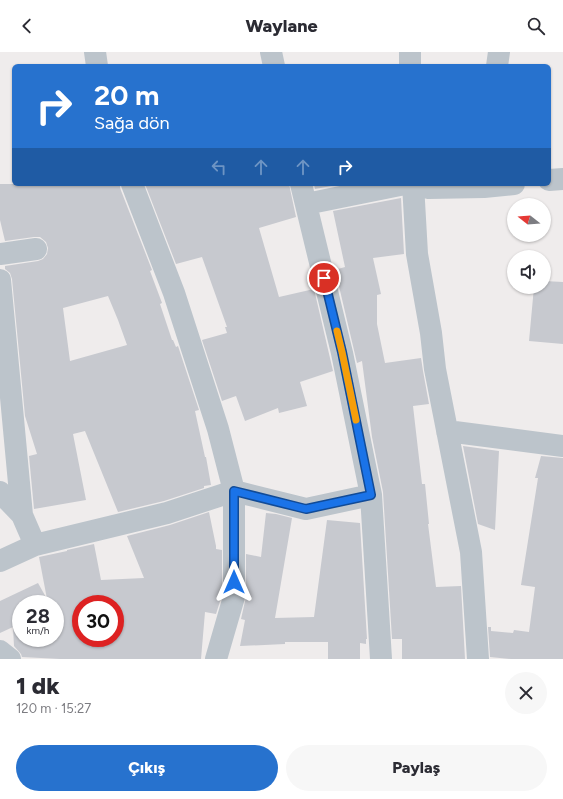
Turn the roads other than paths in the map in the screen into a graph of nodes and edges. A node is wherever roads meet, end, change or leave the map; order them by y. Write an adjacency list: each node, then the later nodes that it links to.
1 (95, 52): 5 (street)
2 (271, 52): 6 (street)
3 (410, 52): 7 (street)
4 (499, 52): 8 (street)
5 (97, 64)
6 (274, 64)
7 (410, 64)
8 (497, 64)
9 (563, 178): 10 (street)
10 (551, 180)
11 (133, 186): 22 (street)
12 (385, 186): 16 (street)
13 (413, 186): 20 (street)
14 (423, 186): 15 (street)
15 (484, 186)
16 (303, 194): 24 (street)
17 (36, 249): 18 (street)
18 (0, 254)
19 (0, 280): 25 (street)
20 (447, 431): 21 (street); 32 (street)
21 (563, 446)
22 (234, 491): 24 (street); 26 (street); 30 (street)
23 (0, 492): 25 (street)
24 (371, 495): 31 (street)
25 (22, 515): 26 (street)
26 (35, 545): 27 (street)
27 (0, 561)
28 (0, 651): 29 (street)
29 (10, 659)
30 (216, 659)
31 (381, 659)
32 (478, 659)

